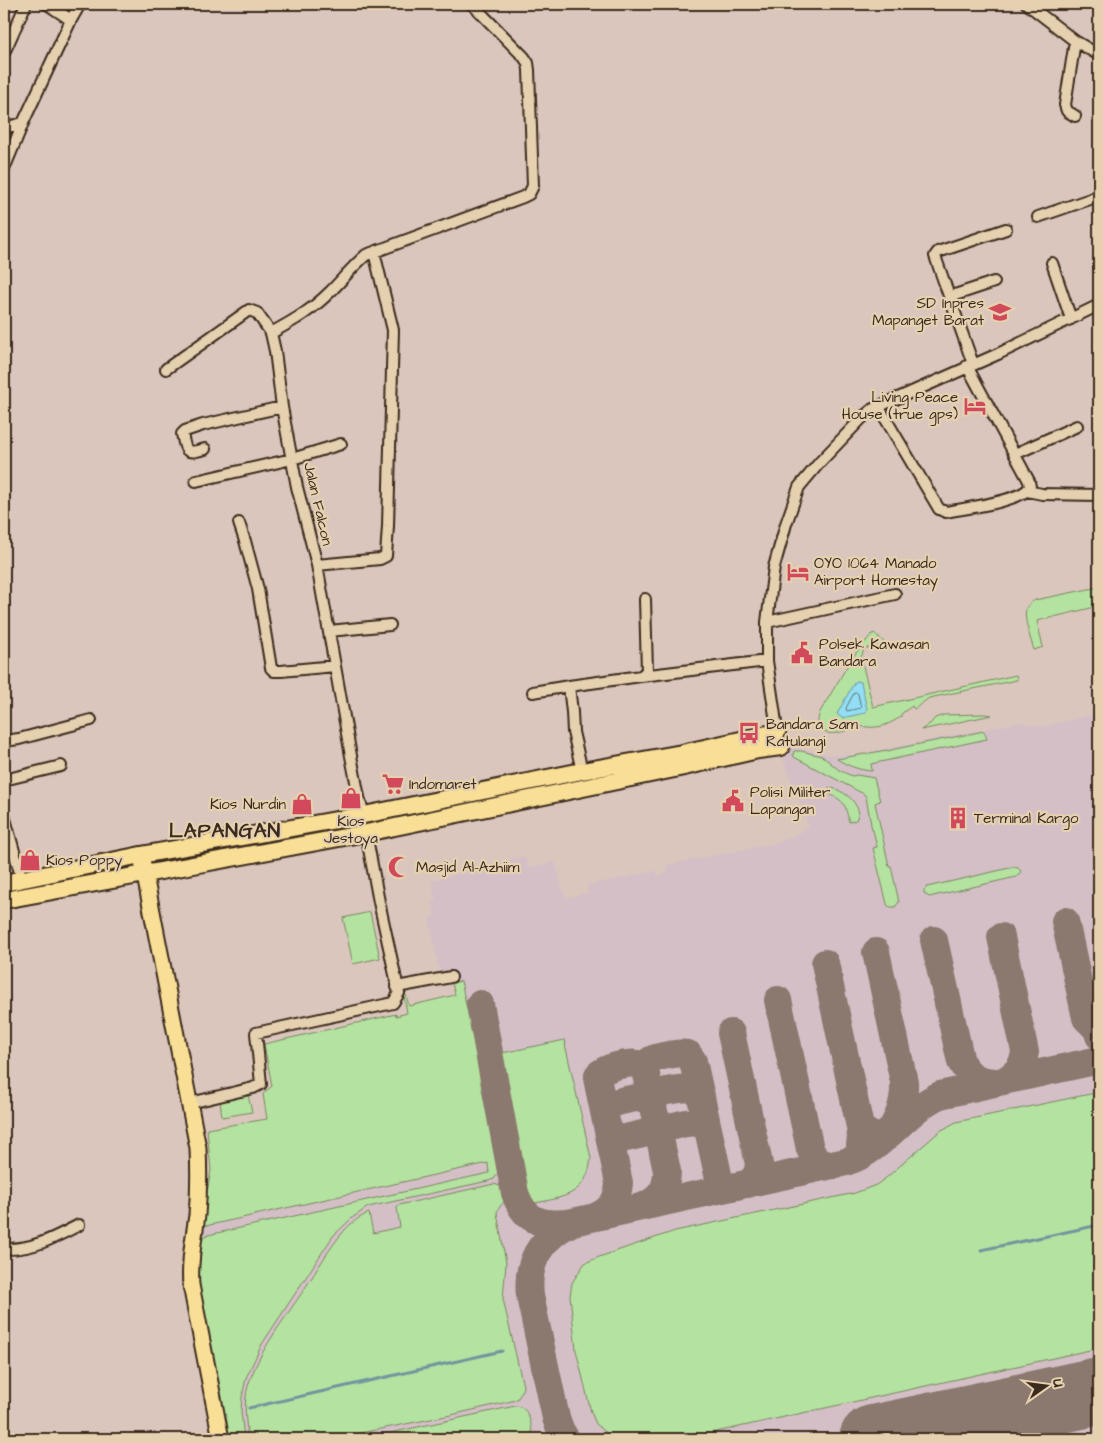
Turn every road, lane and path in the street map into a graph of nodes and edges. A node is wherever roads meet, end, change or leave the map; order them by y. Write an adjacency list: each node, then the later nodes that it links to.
1 (26, 4): 8 (street)
2 (46, 4): 6 (street)
3 (80, 4): 6 (street)
4 (472, 4): 17 (street)
5 (1027, 4): 7 (street)
6 (71, 20): 11 (street)
7 (1075, 41): 9 (street); 10 (street)
8 (4, 53)
9 (1099, 55)
10 (1074, 116)
11 (23, 123): 12 (street); 13 (street)
12 (4, 128)
13 (4, 169)
14 (1099, 196): 15 (street)
15 (1038, 217)
16 (1006, 229): 20 (street)
17 (374, 252): 23 (street); 37 (street)
18 (1052, 263): 22 (street)
19 (994, 282): 20 (street)
20 (949, 297): 24 (street)
21 (1099, 305): 22 (street)
22 (1071, 319): 24 (street)
23 (271, 333): 25 (street, Jalan Falcon); 27 (street, Jalan Falcon)
24 (970, 365): 26 (street); 31 (street)
25 (166, 369)
26 (878, 406): 34 (street); 40 (street)
27 (282, 407): 30 (street); 32 (street, Jalan Falcon)
28 (1077, 426): 31 (street)
29 (340, 444): 32 (street)
30 (205, 449)
31 (1015, 454): 34 (street)
32 (292, 459): 33 (street); 37 (street, Jalan Falcon)
33 (196, 481)
34 (1027, 491): 35 (street)
35 (1099, 496)
36 (238, 523): 44 (street)
37 (317, 566): 42 (street, Jalan Falcon)
38 (895, 594): 40 (street)
39 (645, 599): 45 (street)
40 (767, 622): 43 (street)
41 (390, 625): 42 (street)
42 (329, 631): 44 (street, Jalan Falcon)
43 (768, 661): 45 (street); 49 (street)
44 (335, 666): 55 (street, Jalan Falcon)
45 (641, 676): 46 (street)
46 (569, 686): 47 (street); 52 (street)
47 (532, 692)
48 (92, 720): 50 (street)
49 (779, 740): 52 (highway); 56 (highway)
50 (4, 741)
51 (61, 766): 53 (street)
52 (582, 771): 55 (highway)
53 (4, 780)
54 (4, 815): 59 (street)
55 (364, 815): 57 (highway)
56 (366, 833): 58 (highway); 63 (street)
57 (141, 855): 58 (main road); 59 (highway)
58 (145, 875): 61 (highway); 64 (main road)
59 (22, 880): 60 (highway)
60 (4, 883)
61 (4, 900)
62 (451, 978): 63 (street)
63 (397, 987): 64 (street)
64 (190, 1103): 67 (main road)
65 (79, 1225): 66 (street)
66 (4, 1249)
67 (221, 1439)

